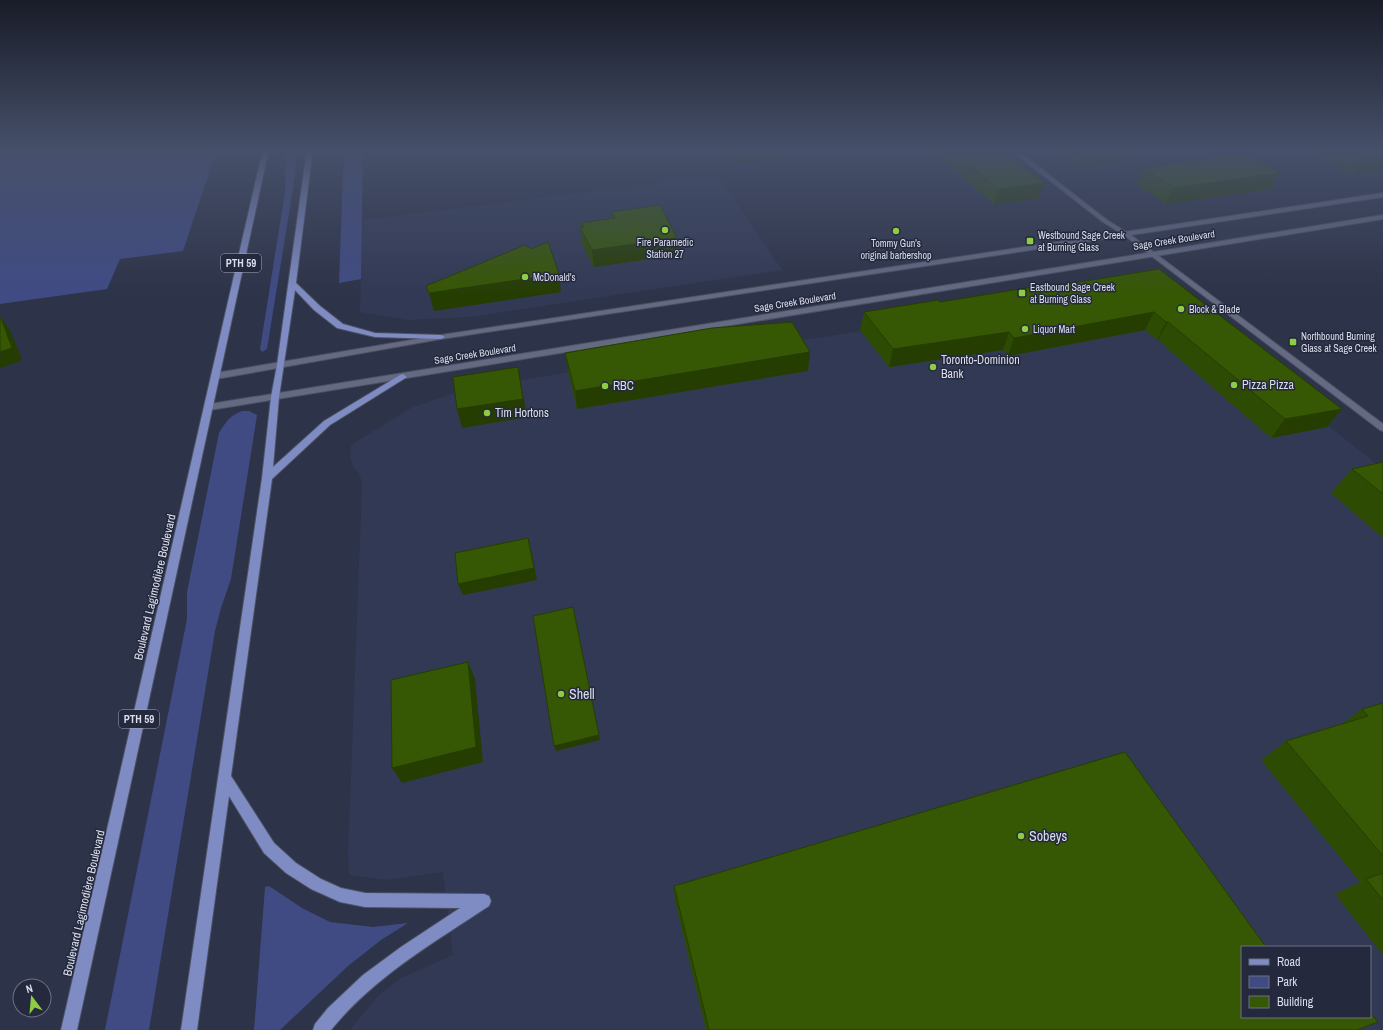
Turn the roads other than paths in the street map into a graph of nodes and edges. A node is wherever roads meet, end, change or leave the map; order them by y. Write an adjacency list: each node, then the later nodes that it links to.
1 (255, 197): 11 (main road, Boulevard Lagimodière Boulevard / PTH 59)
2 (303, 197): 8 (main road)
3 (1074, 197): 6 (street)
4 (1369, 197): 6 (street, Sage Creek Boulevard)
5 (1383, 217): 7 (street, Sage Creek Boulevard)
6 (1126, 234): 7 (street); 9 (street, Sage Creek Boulevard)
7 (1152, 254): 12 (street, Sage Creek Boulevard); 15 (street)
8 (292, 282): 9 (main road); 10 (main road)
9 (441, 337): 10 (street, Sage Creek Boulevard)
10 (281, 365): 11 (street, Sage Creek Boulevard); 13 (main road)
11 (216, 376): 14 (main road, Boulevard Lagimodière Boulevard / PTH 59)
12 (403, 377): 13 (street, Sage Creek Boulevard); 16 (main road)
13 (275, 396): 14 (street, Sage Creek Boulevard); 16 (main road)
14 (210, 407): 18 (main road, Boulevard Lagimodière Boulevard / PTH 59)
15 (1383, 428)
16 (267, 478): 17 (main road)
17 (225, 778): 19 (main road); 20 (main road)
18 (69, 1030)
19 (189, 1030)
20 (321, 1030)

